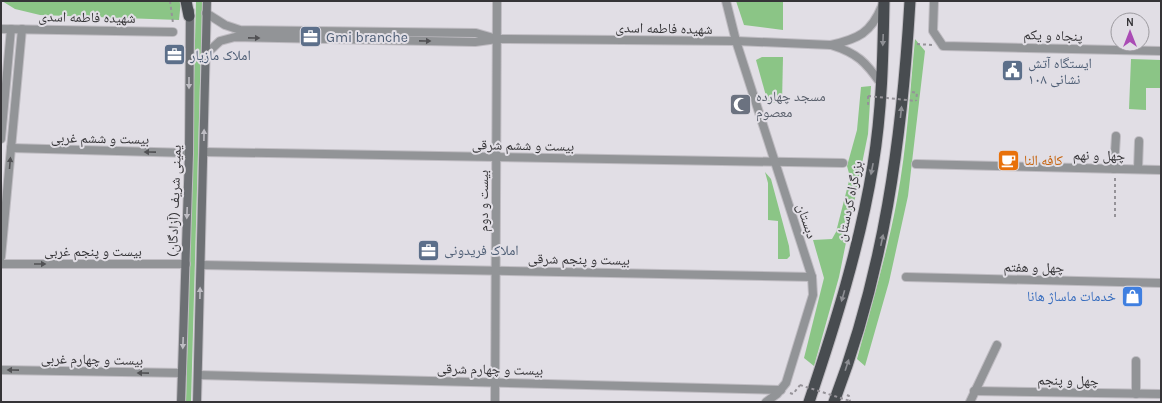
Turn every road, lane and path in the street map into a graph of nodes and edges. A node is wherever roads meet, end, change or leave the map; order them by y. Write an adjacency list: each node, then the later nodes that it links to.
1 (170, 1): 15 (path)
2 (186, 1): 11 (highway)
3 (190, 1): 11 (main road, یمینی شریف (آزادگان))
4 (207, 1): 10 (main road, یمینی شریف (آزادگان))
5 (497, 1): 17 (street, بیست و دوم)
6 (726, 1): 18 (street, دبستان)
7 (884, 1): 20 (street); 24 (highway, بزرگراه کردستان, one-way to 24)
8 (910, 1): 19 (highway)
9 (934, 1): 21 (street)
10 (206, 13): 16 (street, شهیده فاطمه اسدی); 23 (main road, یمینی شریف (آزادگان))
11 (189, 16): 32 (main road, یمینی شریف (آزادگان), one-way to 32)
12 (1, 29): 13 (street, شهیده فاطمه اسدی)
13 (12, 29): 14 (street, شهیده فاطمه اسدی); 28 (street)
14 (22, 29): 15 (street, شهیده فاطمه اسدی); 30 (street)
15 (173, 32)
16 (235, 33): 17 (street, شهیده فاطمه اسدی); 23 (street, شهیده فاطمه اسدی)
17 (497, 39): 18 (street, شهیده فاطمه اسدی); 33 (street, بیست و دوم)
18 (736, 41): 20 (street, شهیده فاطمه اسدی); 34 (street, دبستان)
19 (908, 43): 21 (path); 67 (highway, one-way to 19)
20 (831, 45): 24 (street)
21 (943, 46): 22 (street, پنجاه و یکم)
22 (1161, 51)
23 (206, 54): 31 (main road, یمینی شریف (آزادگان), one-way to 23)
24 (881, 84): 66 (highway, بزرگراه کردستان, one-way to 66)
25 (917, 93): 26 (path, bridge)
26 (868, 104)
27 (1116, 136): 37 (street)
28 (1, 139)
29 (1139, 141): 38 (street)
30 (11, 148): 32 (street, بیست و ششم غربی, one-way to 30); 40 (street, one-way to 30)
31 (204, 152): 33 (street, بیست و ششم شرقی); 45 (main road, یمینی شریف (آزادگان))
32 (189, 153): 44 (main road, یمینی شریف (آزادگان), one-way to 44)
33 (496, 157): 34 (street, بیست و ششم شرقی); 46 (street, بیست و دوم)
34 (774, 162): 35 (street, بیست و ششم شرقی); 47 (street, دبستان)
35 (843, 163)
36 (916, 164): 37 (street, چهل و نهم)
37 (1115, 169): 38 (street, چهل و نهم); 41 (path)
38 (1138, 169): 39 (street, چهل و نهم)
39 (1161, 170)
40 (5, 178): 42 (street)
41 (1115, 217)
42 (1, 257)
43 (1, 264): 44 (street, بیست و پنجم غربی, one-way to 44)
44 (186, 264): 53 (main road, یمینی شریف (آزادگان), one-way to 53)
45 (201, 265): 46 (street, بیست و پنجم شرقی); 54 (main road, یمینی شریف (آزادگان), one-way to 45)
46 (496, 271): 47 (street, بیست و پنجم شرقی); 55 (street, بیست و دوم)
47 (812, 277): 56 (street, دبستان)
48 (906, 277): 49 (street, چهل و هفتم)
49 (1161, 283)
50 (997, 345): 57 (street)
51 (1136, 361): 59 (street)
52 (1, 370): 53 (street, بیست و چهارم غربی, one-way to 52)
53 (182, 373): 62 (main road, یمینی شریف (آزادگان))
54 (198, 375): 55 (street, بیست و چهارم شرقی); 63 (main road, یمینی شریف (آزادگان))
55 (495, 382): 56 (street, بیست و چهارم شرقی); 64 (street, بیست و دوم)
56 (781, 390): 65 (street, دبستان)
57 (974, 392): 59 (street, چهل و پنجم); 68 (street)
58 (793, 394): 61 (path, bridge)
59 (1136, 394): 60 (street, چهل و پنجم)
60 (1161, 394)
61 (849, 396)
62 (181, 402)
63 (197, 402)
64 (495, 402)
65 (766, 402)
66 (809, 402)
67 (834, 402)
68 (970, 402)

